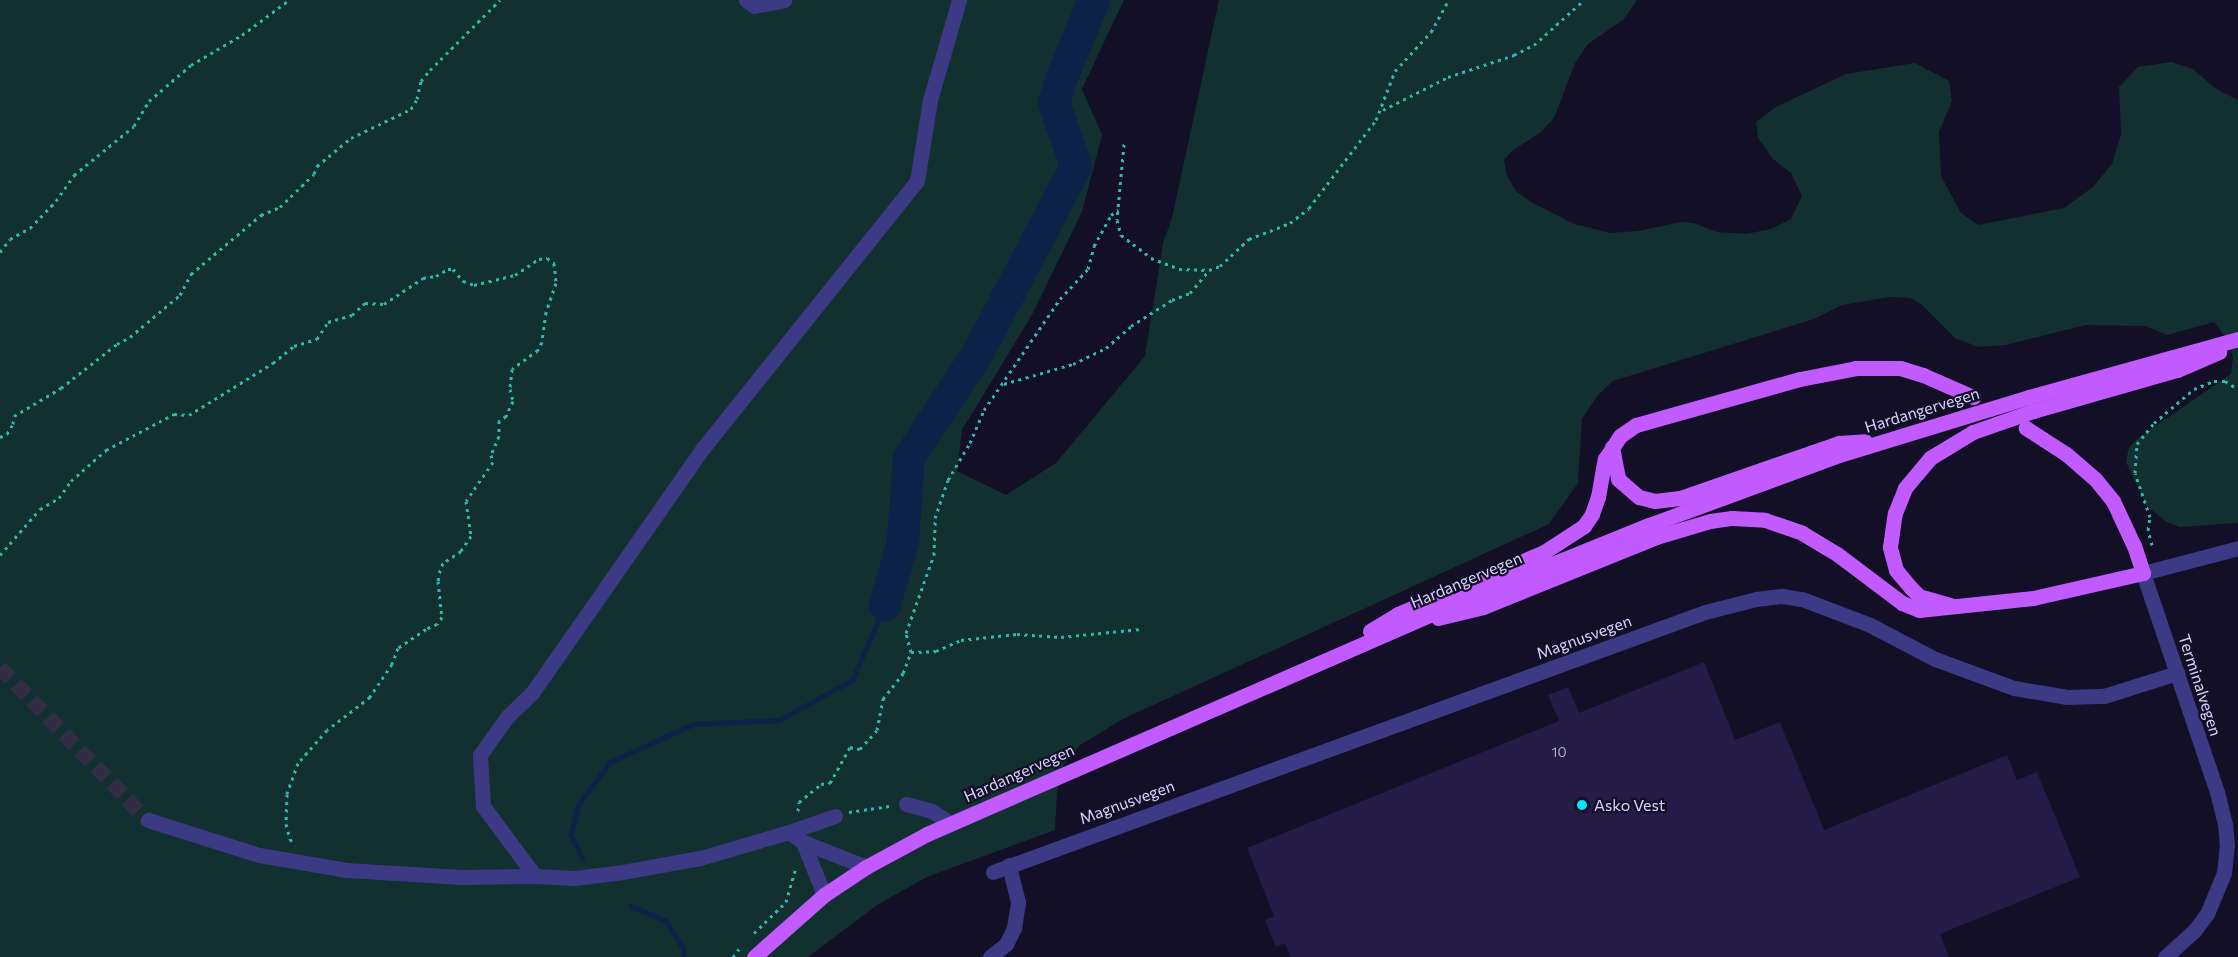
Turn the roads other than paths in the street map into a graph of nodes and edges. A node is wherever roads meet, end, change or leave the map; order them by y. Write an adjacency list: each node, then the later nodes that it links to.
1 (747, 0): 2 (lane)
2 (784, 0)
3 (959, 0): 25 (lane)
4 (2238, 339): 8 (main road, Hardangervegen)
5 (2238, 344): 12 (main road)
6 (1973, 397): 9 (main road)
7 (2026, 428): 11 (main road)
8 (1886, 440): 9 (main road); 13 (main road, Hardangervegen)
9 (1612, 447): 14 (main road)
10 (2238, 548): 11 (lane)
11 (2143, 573): 12 (main road); 15 (lane, Terminalvegen)
12 (1953, 606): 13 (main road)
13 (1408, 624): 14 (main road, Hardangervegen)
14 (1314, 663): 19 (main road, Hardangervegen)
15 (2177, 673): 22 (lane, Magnusvegen); 29 (lane, Terminalvegen)
16 (906, 804): 19 (lane)
17 (835, 816): 20 (lane)
18 (148, 820): 25 (lane)
19 (950, 823): 23 (main road, Hardangervegen)
20 (789, 832): 21 (lane); 25 (lane)
21 (803, 842): 23 (lane); 26 (lane)
22 (1009, 865): 24 (lane, Magnusvegen); 28 (lane)
23 (866, 867): 26 (main road, Hardangervegen)
24 (993, 872)
25 (535, 876)
26 (824, 895): 27 (main road, Hardangervegen)
27 (754, 957)
28 (990, 957)
29 (2165, 957)

